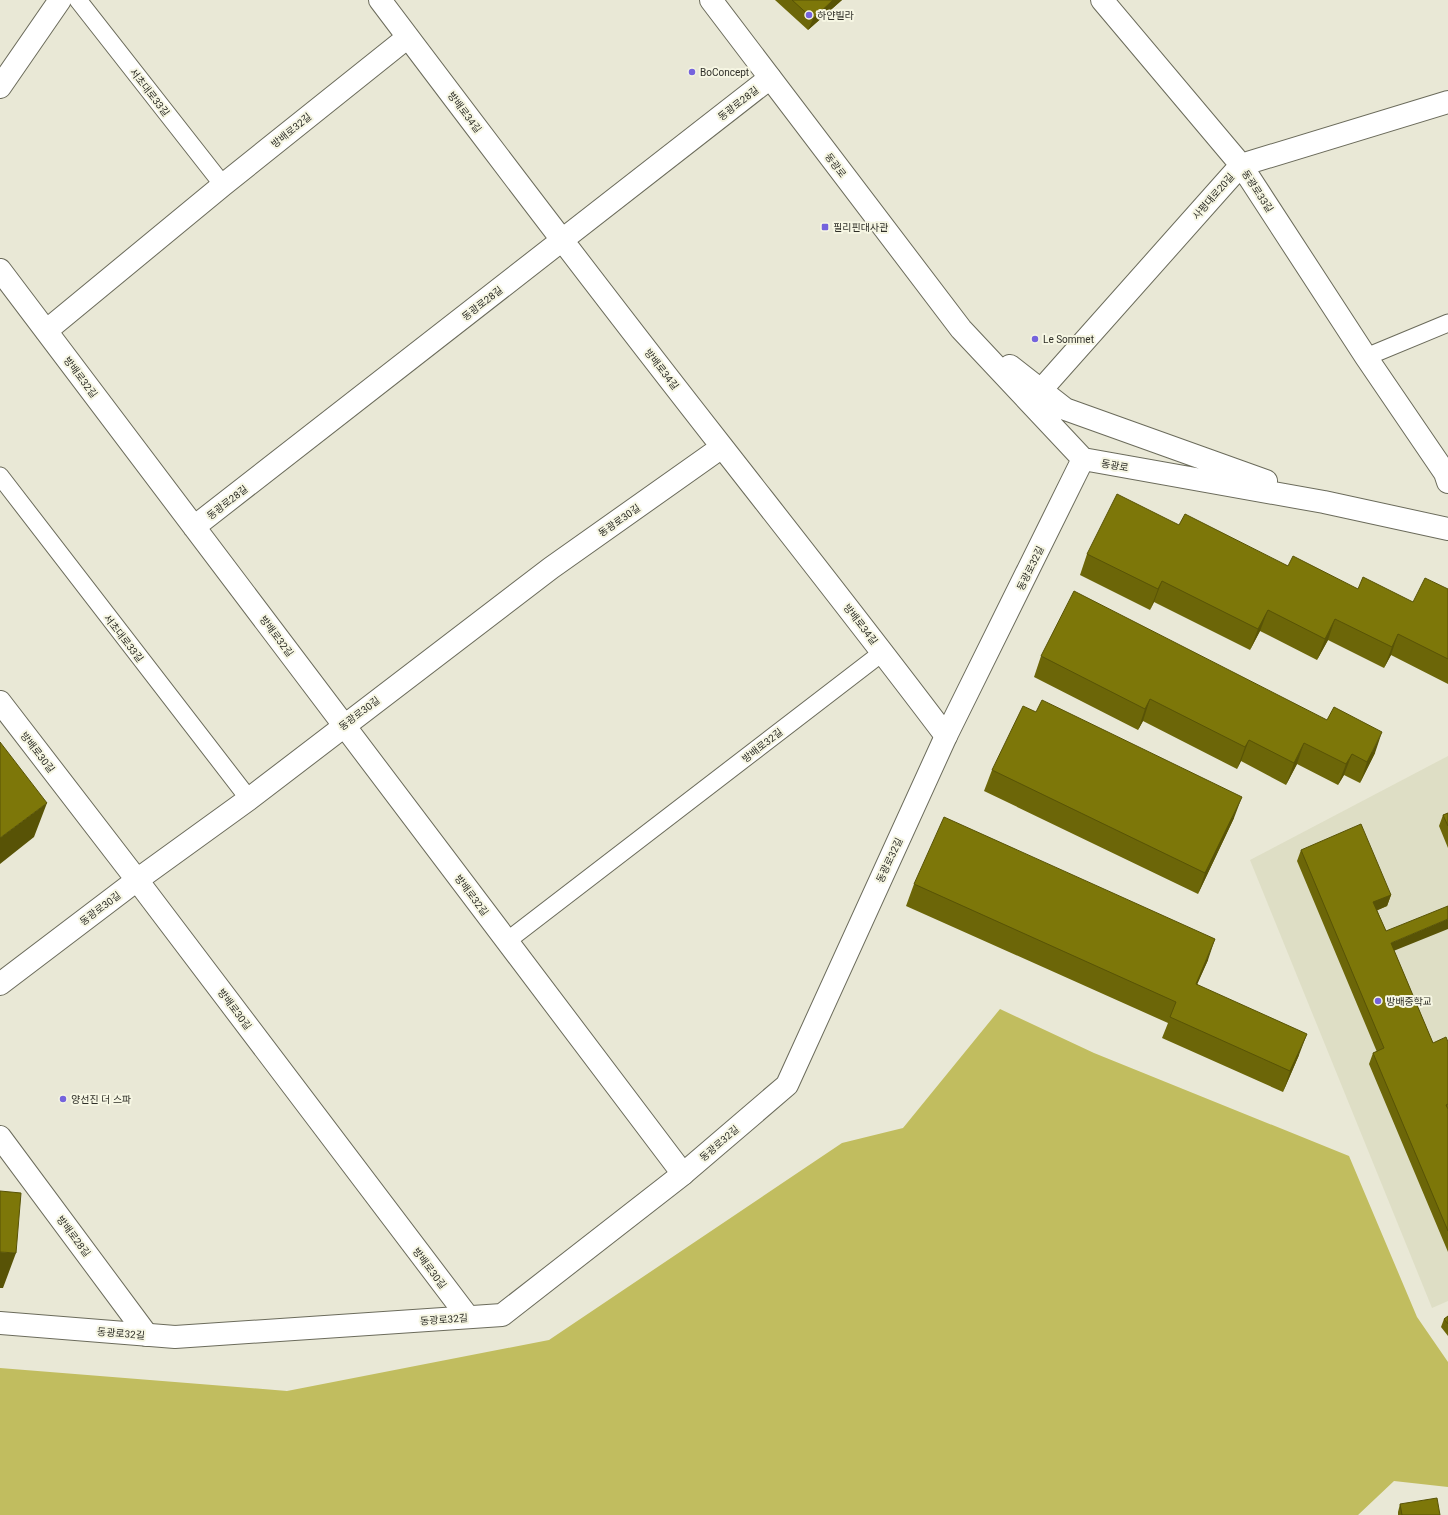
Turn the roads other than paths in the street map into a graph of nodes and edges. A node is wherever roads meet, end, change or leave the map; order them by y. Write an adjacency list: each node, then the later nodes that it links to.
1 (60, 0): 8 (street)
2 (78, 0): 11 (lane, 서초대로33길)
3 (380, 0): 6 (street, 방배로34길)
4 (711, 0): 7 (street, 동광로)
5 (1102, 0): 10 (street, 동광로33길)
6 (408, 37): 11 (street, 방배로32길); 12 (street, 방배로34길)
7 (770, 78): 12 (street, 동광로28길); 15 (street, 동광로)
8 (0, 87)
9 (1448, 102): 10 (street, 사평대로20길)
10 (1241, 164): 17 (street, 동광로33길); 18 (street, 사평대로20길)
11 (223, 185): 16 (street, 방배로32길)
12 (562, 240): 19 (street, 방배로34길); 24 (street, 동광로28길)
13 (0, 270): 16 (street, 방배로32길)
14 (1448, 323): 17 (lane)
15 (960, 329): 18 (street, 동광로); 20 (street, 동광로)
16 (46, 331): 24 (street, 방배로32길)
17 (1366, 357): 22 (street, 동광로33길)
18 (1042, 390): 23 (street, 동광로)
19 (722, 448): 26 (street, 방배로34길); 28 (street, 동광로30길)
20 (1083, 459): 23 (street, 동광로); 29 (street, 동광로32길)
21 (0, 476): 30 (lane, 서초대로33길)
22 (1448, 482)
23 (1324, 502): 25 (street, 동광로)
24 (194, 527): 28 (street, 방배로32길)
25 (1448, 529)
26 (883, 652): 29 (street, 방배로34길); 32 (lane, 방배로32길)
27 (0, 702): 31 (street, 방배로30길)
28 (344, 724): 30 (street, 동광로30길); 32 (street, 방배로32길)
29 (946, 736): 35 (street, 동광로32길)
30 (249, 799): 31 (street, 동광로30길)
31 (137, 880): 33 (street, 동광로30길); 36 (street, 방배로30길)
32 (507, 942): 35 (street, 방배로32길)
33 (0, 984)
34 (0, 1137): 38 (street, 방배로28길)
35 (683, 1174): 36 (street, 동광로32길)
36 (468, 1318): 38 (street, 동광로32길)
37 (0, 1323): 38 (street, 동광로32길)
38 (148, 1335)

